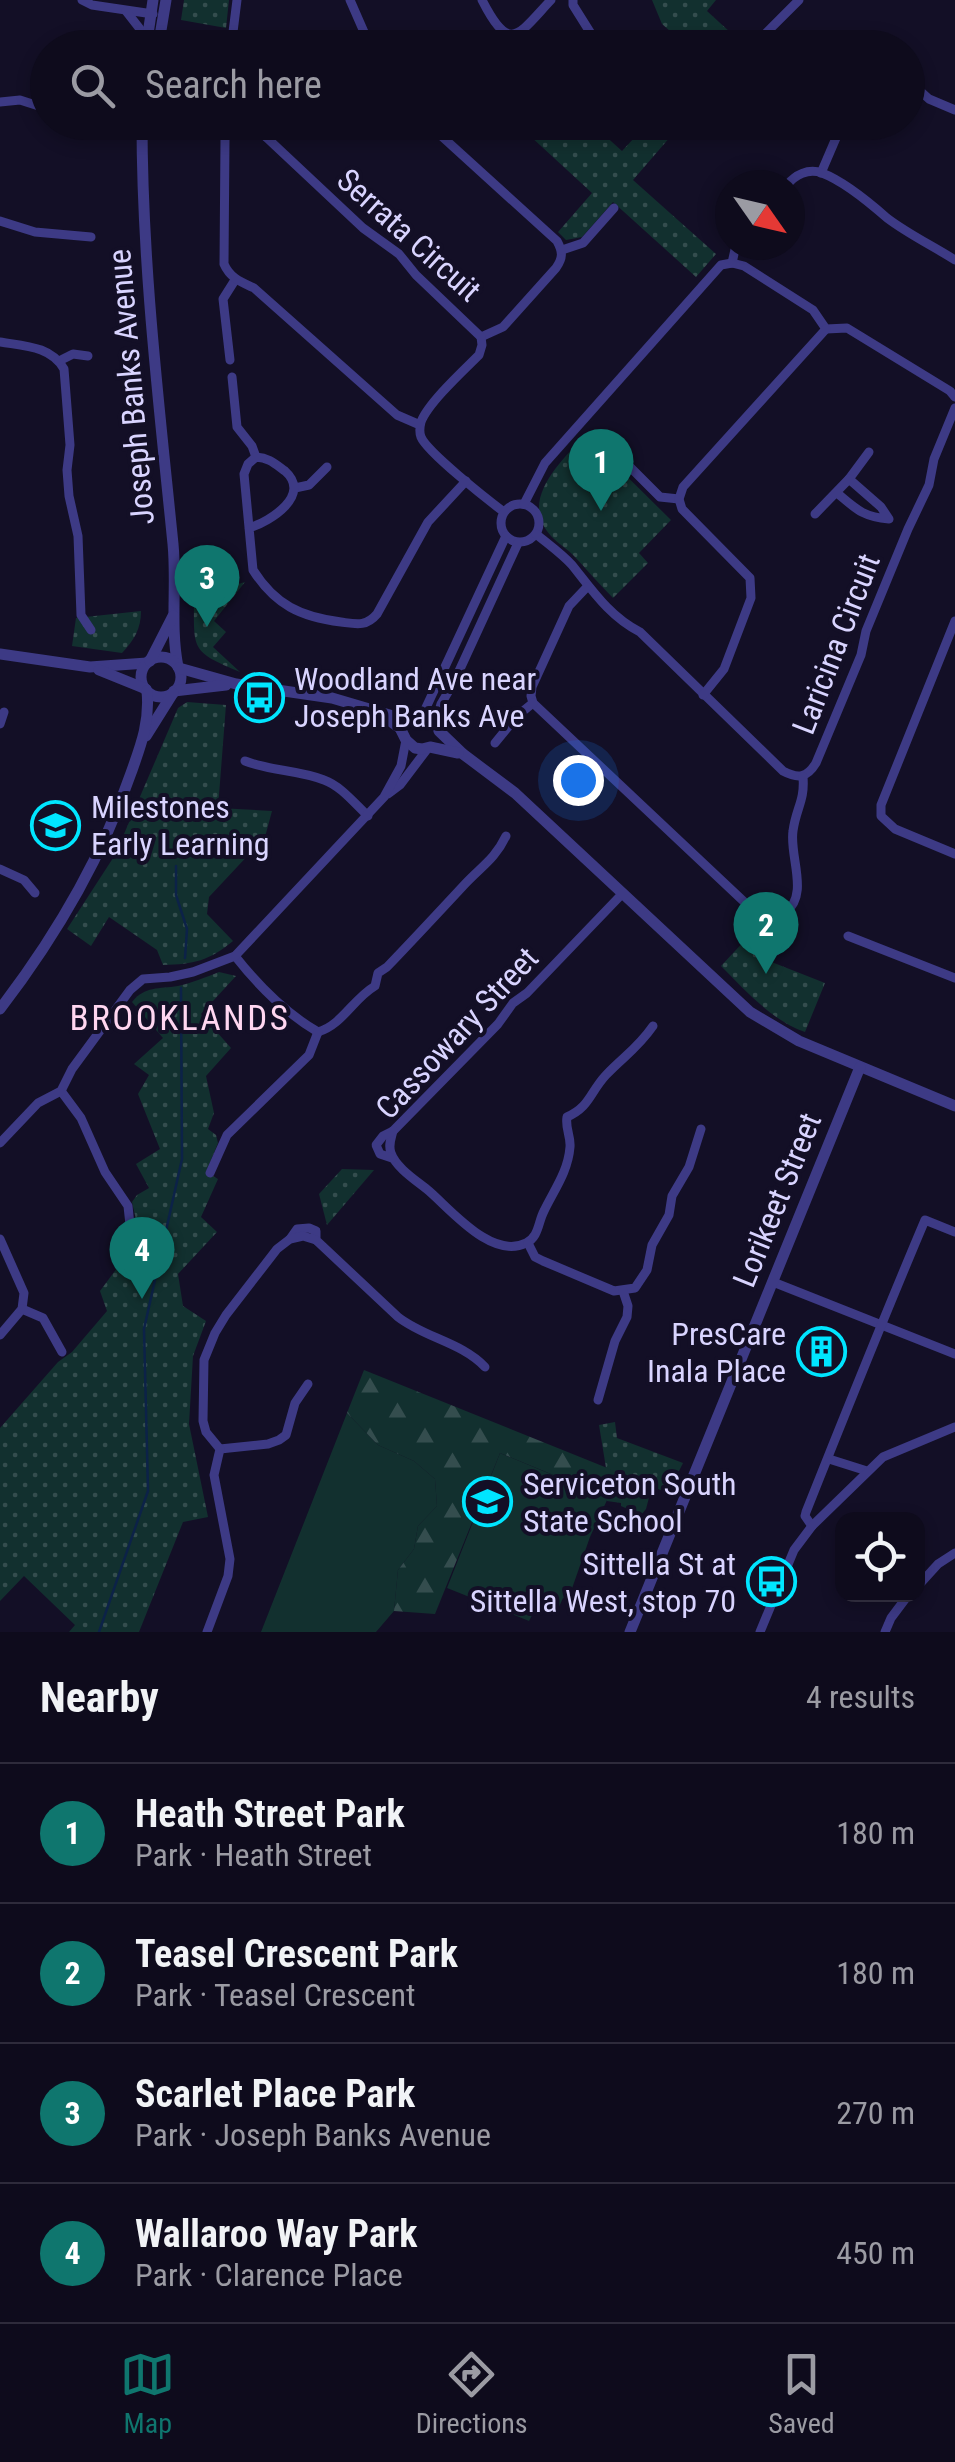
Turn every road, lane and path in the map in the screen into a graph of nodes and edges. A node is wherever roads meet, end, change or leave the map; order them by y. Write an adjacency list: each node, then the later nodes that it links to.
1 (82, 0): 10 (street)
2 (236, 0): 14 (street)
3 (350, 0): 15 (street)
4 (482, 0): 16 (street)
5 (551, 0): 17 (street)
6 (572, 0): 18 (street)
7 (799, 0): 19 (street)
8 (149, 4): 9 (street); 10 (street); 12 (street)
9 (166, 4): 13 (street)
10 (126, 11): 11 (street)
11 (140, 30)
12 (146, 30)
13 (161, 30)
14 (233, 30)
15 (363, 30)
16 (501, 30)
17 (522, 30)
18 (589, 30)
19 (768, 30)
20 (925, 95): 23 (street)
21 (0, 102): 22 (street)
22 (30, 103)
23 (955, 110)
24 (145, 140): 68 (street, Joseph Banks Avenue)
25 (225, 140): 38 (street, Serrata Circuit)
26 (269, 140): 40 (street, Serrata Circuit)
27 (446, 140): 34 (street)
28 (835, 140): 30 (street)
29 (805, 172): 30 (street)
30 (821, 173): 36 (street)
31 (614, 208): 34 (street)
32 (0, 222): 33 (street)
33 (91, 236)
34 (562, 250): 40 (street)
35 (733, 260): 37 (street)
36 (955, 260)
37 (732, 263): 39 (street); 58 (street)
38 (235, 280): 44 (street, Serrata Circuit); 48 (street)
39 (826, 328): 46 (street); 57 (street)
40 (481, 337): 48 (street, Serrata Circuit)
41 (0, 342): 43 (street)
42 (88, 356): 43 (street)
43 (59, 360): 70 (street)
44 (230, 360)
45 (232, 377): 50 (street)
46 (955, 397)
47 (955, 408): 63 (street, Laricina Circuit)
48 (420, 425): 54 (street)
49 (870, 452): 53 (street)
50 (256, 457): 55 (street); 62 (street)
51 (623, 460): 57 (street)
52 (327, 466): 55 (street)
53 (849, 478): 56 (street); 61 (street)
54 (466, 482): 59 (street); 62 (street)
55 (295, 488): 62 (street)
56 (836, 492): 60 (street); 61 (street)
57 (679, 499): 78 (street)
58 (524, 504): 59 (street); 64 (street)
59 (504, 512): 65 (street)
60 (815, 514)
61 (889, 518): 63 (street)
62 (249, 528)
63 (908, 529): 91 (street, Laricina Circuit)
64 (536, 534): 66 (street); 67 (street, Laricina Circuit)
65 (506, 536): 66 (street); 82 (street)
66 (518, 542): 84 (street)
67 (587, 586): 78 (street, Laricina Circuit); 79 (street)
68 (174, 612): 72 (street, Joseph Banks Avenue); 74 (street, Joseph Banks Avenue)
69 (955, 621): 95 (street)
70 (91, 630)
71 (0, 654): 73 (street)
72 (149, 662): 73 (street); 74 (street); 76 (street)
73 (90, 667): 76 (street)
74 (178, 667): 75 (street); 77 (street)
75 (236, 684): 77 (street); 80 (street)
76 (146, 690): 77 (street); 86 (street)
77 (173, 692): 86 (street)
78 (703, 695): 91 (street, Laricina Circuit)
79 (533, 703): 87 (street); 99 (street)
80 (366, 708): 82 (street); 85 (street)
81 (4, 712): 83 (street)
82 (417, 715): 84 (street); 85 (street)
83 (0, 724)
84 (437, 726): 88 (street); 89 (street)
85 (405, 739): 88 (street); 92 (street)
86 (142, 741): 104 (street)
87 (495, 744)
88 (429, 747): 89 (street); 92 (street)
89 (462, 754): 97 (street)
90 (244, 761): 93 (street)
91 (803, 777): 99 (street)
92 (384, 797): 93 (street)
93 (368, 816): 102 (street)
94 (506, 836): 106 (street)
95 (955, 854)
96 (0, 870): 98 (street)
97 (623, 892): 107 (street); 118 (street, Cassowary Street)
98 (35, 893)
99 (778, 917): 101 (street)
100 (848, 936): 103 (street)
101 (776, 951)
102 (235, 956): 106 (street); 108 (street)
103 (955, 978)
104 (0, 1009)
105 (653, 1026): 118 (street)
106 (318, 1032): 112 (street)
107 (860, 1067): 109 (street); 119 (street, Lorikeet Street)
108 (61, 1091): 113 (street); 115 (street)
109 (955, 1106)
110 (215, 1126): 112 (street)
111 (701, 1128): 120 (street)
112 (227, 1135): 114 (street)
113 (0, 1143)
114 (210, 1173)
115 (130, 1225)
116 (955, 1232): 122 (street)
117 (0, 1239): 121 (street)
118 (528, 1243): 120 (street)
119 (774, 1282): 122 (street); 138 (street, Lorikeet Street)
120 (624, 1291): 128 (street)
121 (22, 1308): 123 (street); 124 (street)
122 (880, 1324): 125 (street); 131 (street)
123 (0, 1335)
124 (62, 1352)
125 (955, 1354)
126 (485, 1367): 130 (street)
127 (308, 1384): 130 (street)
128 (598, 1400)
129 (955, 1427): 132 (street)
130 (220, 1449): 137 (street)
131 (829, 1458): 132 (street); 133 (street)
132 (867, 1471): 133 (street)
133 (812, 1526): 139 (street)
134 (955, 1553): 135 (street)
135 (925, 1578)
136 (903, 1602): 140 (street)
137 (207, 1632)
138 (630, 1632)
139 (760, 1632)
140 (886, 1632)

